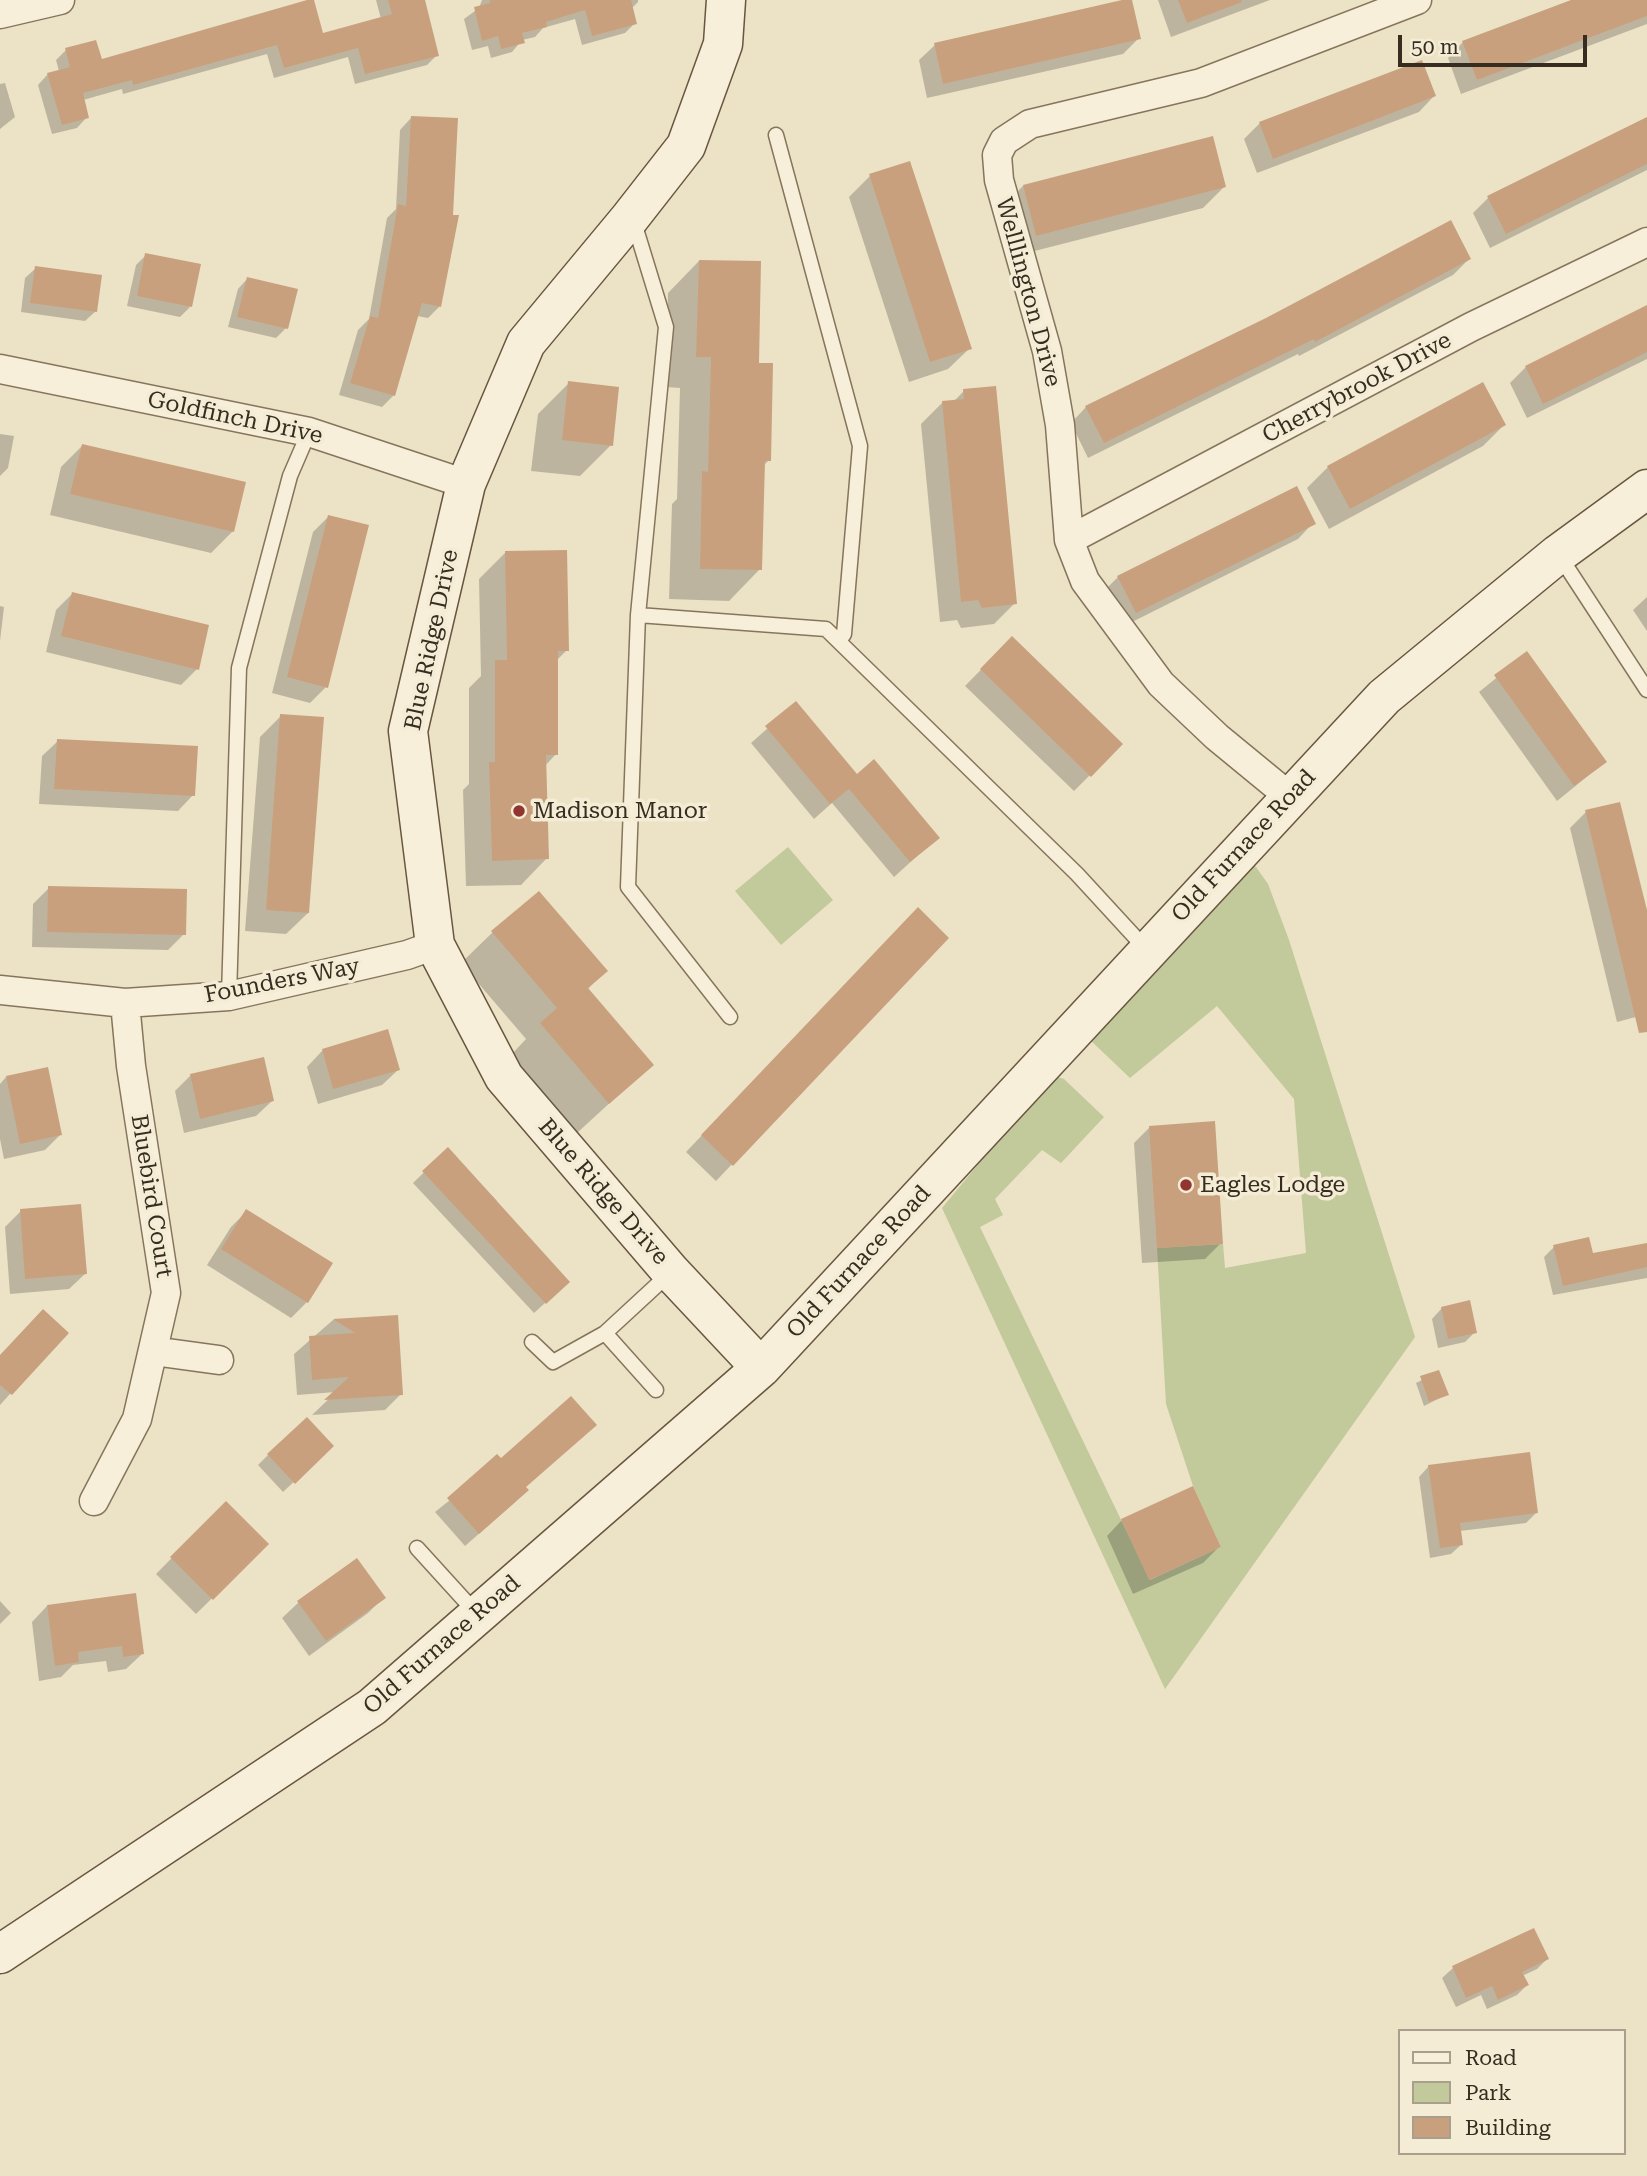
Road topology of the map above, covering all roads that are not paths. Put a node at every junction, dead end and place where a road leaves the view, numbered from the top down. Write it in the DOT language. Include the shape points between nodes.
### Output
graph roads {
  1 [pos="60,0"];
  2 [pos="726,0"];
  3 [pos="1417,0"];
  4 [pos="0,15"];
  5 [pos="776,135"];
  6 [pos="629,219"];
  7 [pos="1647,242"];
  8 [pos="0,369"];
  9 [pos="309,432"];
  10 [pos="466,484"];
  11 [pos="1647,489"];
  12 [pos="1069,540"];
  13 [pos="1558,554"];
  14 [pos="638,615"];
  15 [pos="839,640"];
  16 [pos="1647,690"];
  17 [pos="1290,797"];
  18 [pos="435,945"];
  19 [pos="1147,950"];
  20 [pos="0,990"];
  21 [pos="229,996"];
  22 [pos="125,1003"];
  23 [pos="730,1017"];
  24 [pos="671,1272"];
  25 [pos="605,1333"];
  26 [pos="532,1342"];
  27 [pos="153,1351"];
  28 [pos="219,1360"];
  29 [pos="761,1368"];
  30 [pos="656,1390"];
  31 [pos="94,1501"];
  32 [pos="417,1548"];
  33 [pos="478,1615"];
  34 [pos="0,1954"];
  1 -- 4 [label="street"];
  2 -- 6 [label="street, Blue Ridge Drive" via="723,44 685,146"];
  3 -- 12 [label="street, Welllington Drive" via="1201,83 1030,124 1004,141 997,155 999,180 1047,351 1060,425"];
  5 -- 15 [label="lane" via="860,446 844,634"];
  6 -- 10 [label="street, Blue Ridge Drive" via="526,343"];
  6 -- 14 [label="lane" via="666,327"];
  7 -- 12 [label="street, Cherrybrook Drive" via="1459,333"];
  8 -- 9 [label="street, Goldfinch Drive"];
  9 -- 10 [label="street, Goldfinch Drive"];
  9 -- 21 [label="lane" via="290,476 239,668"];
  10 -- 18 [label="street, Blue Ridge Drive" via="408,731"];
  11 -- 13 [label="street, Old Furnace Road"];
  12 -- 17 [label="street, Welllington Drive" via="1086,581 1161,684"];
  13 -- 16 [label="lane"];
  13 -- 17 [label="street, Old Furnace Road" via="1384,697"];
  14 -- 15 [label="lane" via="826,629"];
  14 -- 23 [label="lane" via="628,887"];
  15 -- 19 [label="lane" via="1077,874"];
  17 -- 19 [label="street, Old Furnace Road"];
  18 -- 21 [label="street, Founders Way"];
  18 -- 24 [label="street, Blue Ridge Drive" via="504,1077"];
  19 -- 29 [label="street, Old Furnace Road"];
  20 -- 22 [label="street, Founders Way"];
  21 -- 22 [label="street, Founders Way"];
  22 -- 27 [label="street, Bluebird Court" via="166,1293"];
  24 -- 25 [label="lane"];
  24 -- 29 [label="street, Blue Ridge Drive"];
  25 -- 26 [label="lane" via="554,1362"];
  25 -- 30 [label="lane"];
  27 -- 28 [label="street"];
  27 -- 31 [label="street, Bluebird Court" via="137,1419"];
  29 -- 33 [label="street, Old Furnace Road"];
  32 -- 33 [label="lane"];
  33 -- 34 [label="street, Old Furnace Road" via="372,1707"];
}
